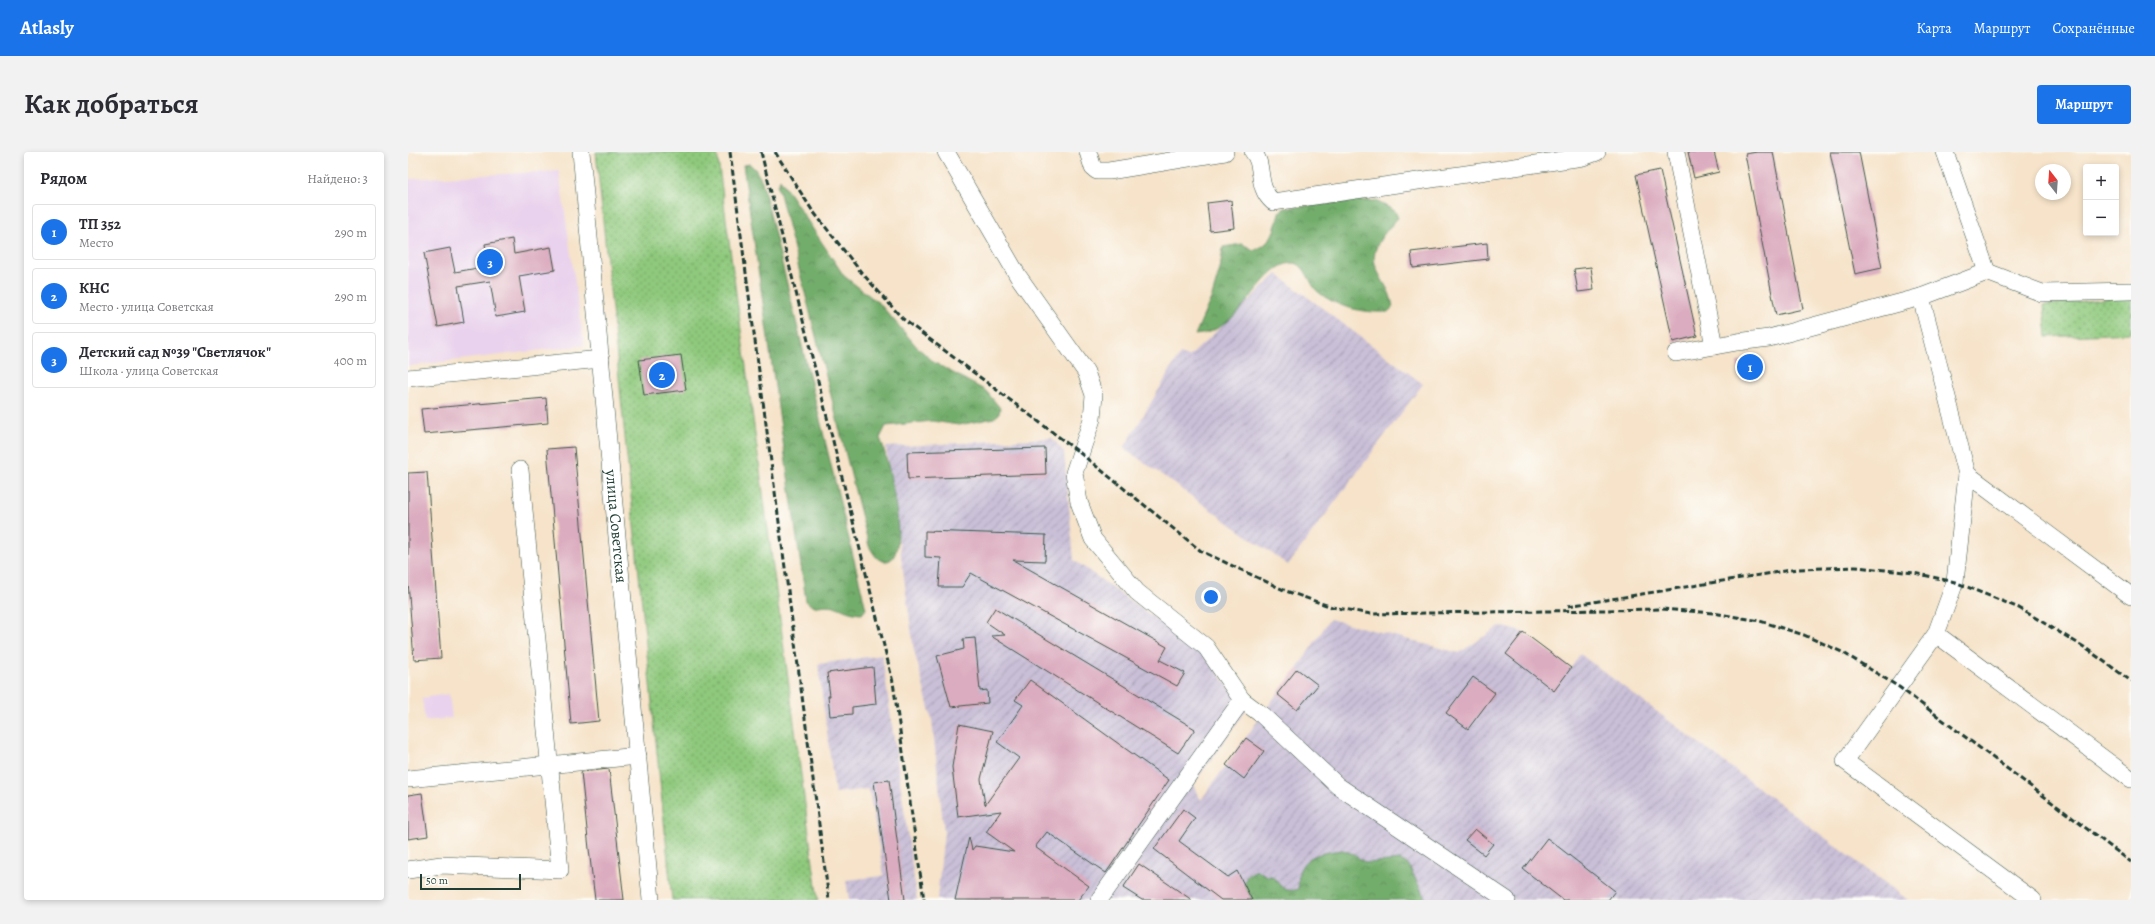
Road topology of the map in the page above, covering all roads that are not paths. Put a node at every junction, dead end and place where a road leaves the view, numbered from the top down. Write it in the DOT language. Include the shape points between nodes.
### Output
graph roads {
  1 [pos="581,152"];
  2 [pos="946,152"];
  3 [pos="1088,152"];
  4 [pos="1225,152"];
  5 [pos="1253,152"];
  6 [pos="1597,152"];
  7 [pos="1676,152"];
  8 [pos="1945,152"];
  9 [pos="1987,272"];
  10 [pos="2131,290"];
  11 [pos="1921,297"];
  12 [pos="1714,346"];
  13 [pos="1676,353"];
  14 [pos="601,359"];
  15 [pos="408,378"];
  16 [pos="520,470"];
  17 [pos="1967,474"];
  18 [pos="2131,596"];
  19 [pos="1936,634"];
  20 [pos="1242,700"];
  21 [pos="638,756"];
  22 [pos="549,764"];
  23 [pos="2131,778"];
  24 [pos="408,779"];
  25 [pos="408,870"];
  26 [pos="651,900"];
  27 [pos="1099,900"];
  28 [pos="1507,900"];
  29 [pos="2033,900"];
  1 -- 14 [label="street, улица Советская"];
  2 -- 20 [label="street" via="1018,276 1086,372 1094,395 1092,419 1074,473 1079,502 1093,539 1137,592 1206,647"];
  3 -- 4 [label="street" via="1093,168 1097,171"];
  5 -- 6 [label="street" via="1263,188 1273,202 1583,157"];
  7 -- 12 [label="street"];
  8 -- 9 [label="street"];
  9 -- 10 [label="street" via="2042,292"];
  9 -- 11 [label="street"];
  11 -- 12 [label="street" via="1769,338"];
  11 -- 17 [label="street"];
  12 -- 13 [label="street"];
  14 -- 15 [label="street"];
  14 -- 21 [label="street, улица Советская"];
  16 -- 22 [label="street"];
  17 -- 18 [label="street"];
  17 -- 19 [label="street" via="1955,582"];
  19 -- 23 [label="street"];
  19 -- 29 [label="street" via="1845,761"];
  20 -- 27 [label="street"];
  20 -- 28 [label="street" via="1262,715 1338,786"];
  21 -- 22 [label="street"];
  21 -- 26 [label="street, улица Советская"];
  22 -- 24 [label="street"];
  22 -- 25 [label="street" via="560,870 441,865"];
}
